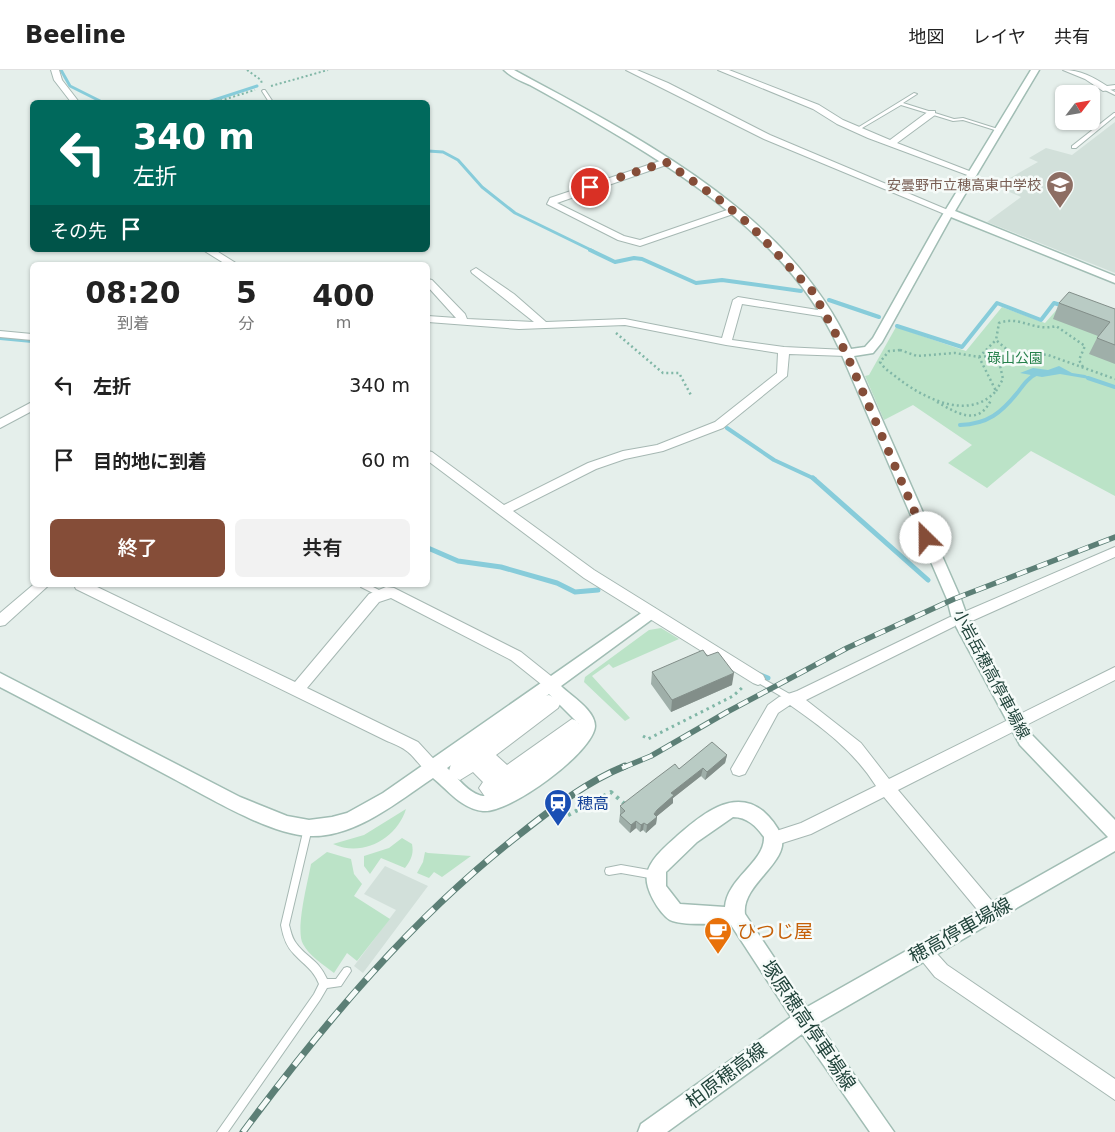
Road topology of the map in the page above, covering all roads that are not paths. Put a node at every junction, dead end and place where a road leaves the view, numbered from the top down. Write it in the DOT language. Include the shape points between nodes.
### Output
graph roads {
  1 [pos="55,70"];
  2 [pos="508,70"];
  3 [pos="630,70"];
  4 [pos="657,70"];
  5 [pos="722,70"];
  6 [pos="1035,70"];
  7 [pos="1067,70"];
  8 [pos="644,75"];
  9 [pos="1111,88"];
  10 [pos="264,91"];
  11 [pos="915,94"];
  12 [pos="1115,94"];
  13 [pos="73,100"];
  14 [pos="270,100"];
  15 [pos="900,103"];
  16 [pos="932,113"];
  17 [pos="1115,114"];
  18 [pos="856,130"];
  19 [pos="999,130"];
  20 [pos="891,143"];
  21 [pos="1074,147"];
  22 [pos="666,162"];
  23 [pos="973,174"];
  24 [pos="734,211"];
  25 [pos="950,213"];
  26 [pos="211,252"];
  27 [pos="229,262"];
  28 [pos="476,271"];
  29 [pos="1115,280"];
  30 [pos="430,284"];
  31 [pos="826,314"];
  32 [pos="430,319"];
  33 [pos="462,321"];
  34 [pos="543,325"];
  35 [pos="0,334"];
  36 [pos="30,337"];
  37 [pos="726,342"];
  38 [pos="784,350"];
  39 [pos="846,353"];
  40 [pos="30,407"];
  41 [pos="0,424"];
  42 [pos="430,456"];
  43 [pos="503,510"];
  44 [pos="1115,552"];
  45 [pos="40,587"];
  46 [pos="85,587"];
  47 [pos="367,587"];
  48 [pos="381,594"];
  49 [pos="650,612"];
  50 [pos="970,616"];
  51 [pos="0,621"];
  52 [pos="950,622"];
  53 [pos="1115,673"];
  54 [pos="756,678"];
  55 [pos="0,679"];
  56 [pos="551,684"];
  57 [pos="297,690"];
  58 [pos="792,699"];
  59 [pos="549,701"];
  60 [pos="1016,722"];
  61 [pos="434,768"];
  62 [pos="739,768"];
  63 [pos="886,788"];
  64 [pos="309,828"];
  65 [pos="1115,832"];
  66 [pos="773,839"];
  67 [pos="1115,842"];
  68 [pos="609,871"];
  69 [pos="655,875"];
  70 [pos="991,913"];
  71 [pos="736,917"];
  72 [pos="923,951"];
  73 [pos="347,971"];
  74 [pos="324,984"];
  75 [pos="806,1020"];
  76 [pos="1115,1090"];
  77 [pos="222,1132"];
  78 [pos="649,1132"];
  79 [pos="883,1132"];
  1 -- 13 [label="street" via="58,80"];
  2 -- 22 [label="street, 小岩岳穂高停車場線"];
  3 -- 8 [label="street"];
  4 -- 8 [label="street"];
  5 -- 18 [label="street" via="816,108"];
  6 -- 19 [label="street"];
  7 -- 9 [label="street"];
  8 -- 25 [label="street" via="767,137"];
  9 -- 12 [label="lane"];
  10 -- 14 [label="lane"];
  11 -- 15 [label="lane"];
  15 -- 16 [label="lane"];
  15 -- 18 [label="lane"];
  16 -- 19 [label="lane"];
  16 -- 20 [label="street"];
  17 -- 21 [label="lane"];
  18 -- 20 [label="street"];
  19 -- 23 [label="street"];
  20 -- 23 [label="street"];
  22 -- 24 [label="street, 小岩岳穂高停車場線"];
  22 -- 24 [label="street" via="553,200 552,204 621,238 640,243"];
  23 -- 25 [label="street"];
  24 -- 31 [label="street, 小岩岳穂高停車場線" via="796,272"];
  25 -- 29 [label="street"];
  25 -- 39 [label="street" via="878,340 869,350"];
  26 -- 27 [label="street"];
  28 -- 34 [label="street"];
  30 -- 33 [label="street" via="461,316"];
  31 -- 37 [label="street" via="738,300"];
  31 -- 39 [label="street, 小岩岳穂高停車場線"];
  32 -- 33 [label="street"];
  33 -- 34 [label="street"];
  34 -- 37 [label="street" via="636,324"];
  35 -- 36 [label="street"];
  37 -- 38 [label="street"];
  38 -- 39 [label="street"];
  38 -- 43 [label="street" via="784,374 719,425 659,448 592,466"];
  39 -- 60 [label="street, 小岩岳穂高停車場線" via="960,619"];
  40 -- 41 [label="street"];
  42 -- 43 [label="street"];
  43 -- 49 [label="street" via="589,574"];
  44 -- 50 [label="street"];
  45 -- 51 [label="street"];
  46 -- 57 [label="street"];
  47 -- 48 [label="lane"];
  48 -- 56 [label="street" via="394,593 516,656"];
  48 -- 57 [label="street" via="374,598"];
  49 -- 54 [label="street"];
  49 -- 56 [label="street"];
  52 -- 58 [label="street"];
  53 -- 60 [label="street"];
  54 -- 58 [label="lane"];
  55 -- 64 [label="street" via="234,802 286,824"];
  56 -- 61 [label="street"];
  56 -- 61 [label="street" via="584,718 586,733 576,746 507,798 484,806 474,803"];
  57 -- 61 [label="street" via="413,747"];
  58 -- 62 [label="street" via="773,709"];
  58 -- 63 [label="street" via="848,739 874,767"];
  59 -- 59 [label="street" via="540,702 459,762 457,771 460,773 474,763 494,782 488,788 492,793 500,792 570,740 572,725 506,775 485,754 553,704"];
  60 -- 63 [label="street"];
  60 -- 65 [label="street, 小岩岳穂高停車場線" via="1026,740"];
  61 -- 64 [label="street" via="351,820"];
  63 -- 66 [label="street" via="804,829"];
  63 -- 70 [label="street"];
  64 -- 74 [label="lane" via="285,925 288,940 295,951 316,966"];
  66 -- 69 [label="street" via="756,816 746,810 732,809 717,815 692,836 660,864"];
  66 -- 71 [label="street" via="772,851 746,880 735,902"];
  67 -- 70 [label="street, 穂高停車場線"];
  68 -- 69 [label="lane" via="621,869"];
  69 -- 71 [label="street" via="665,901 676,912"];
  70 -- 72 [label="street, 穂高停車場線"];
  71 -- 75 [label="street, 塚原穂高停車場線"];
  72 -- 75 [label="street, 穂高停車場線"];
  72 -- 76 [label="street" via="941,971"];
  73 -- 74 [label="lane" via="338,983"];
  74 -- 77 [label="lane"];
  75 -- 78 [label="street, 柏原穂高線" via="772,1041"];
  75 -- 79 [label="street, 塚原穂高停車場線"];
}
